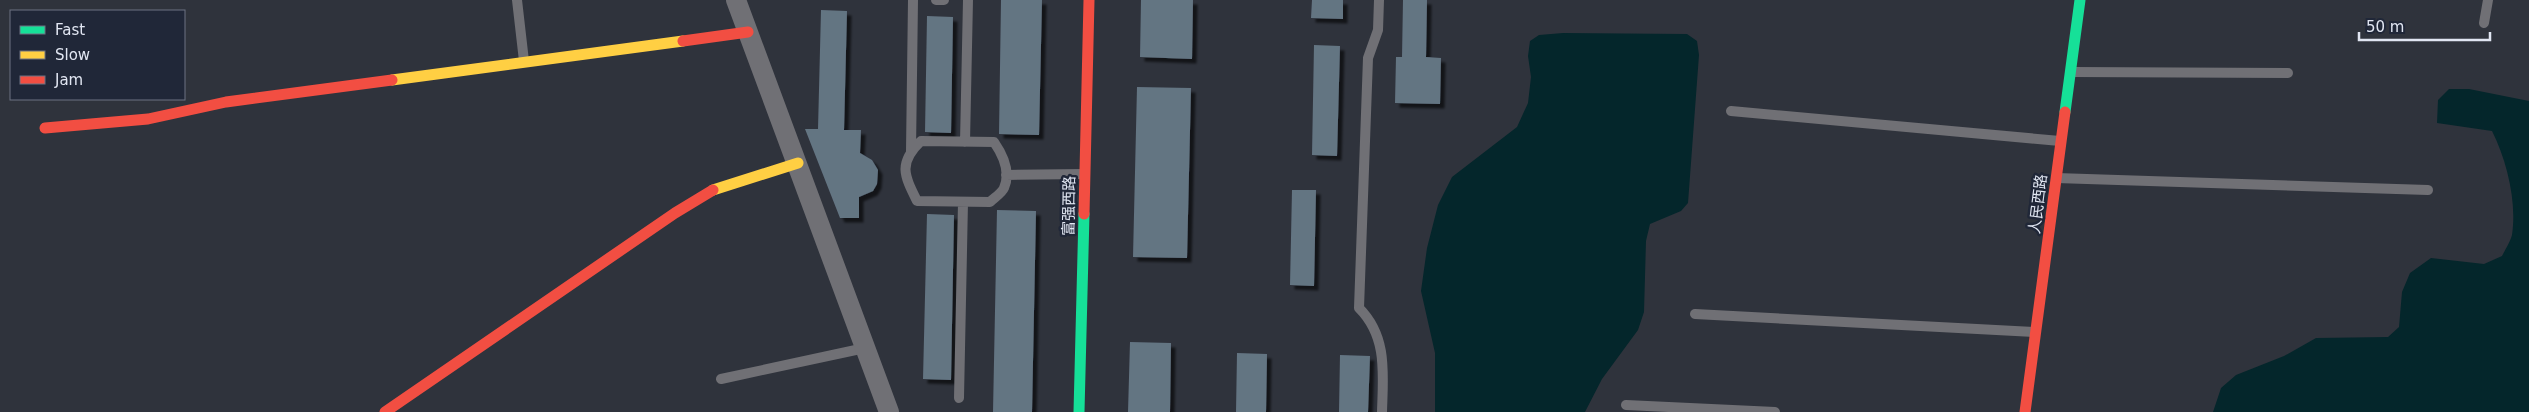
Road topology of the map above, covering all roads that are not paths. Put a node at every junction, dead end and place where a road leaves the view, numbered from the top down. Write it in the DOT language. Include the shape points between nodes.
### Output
graph roads {
  1 [pos="517,0"];
  2 [pos="736,0"];
  3 [pos="913,0"];
  4 [pos="936,0"];
  5 [pos="944,0"];
  6 [pos="968,0"];
  7 [pos="1089,0"];
  8 [pos="1378,0"];
  9 [pos="2080,0"];
  10 [pos="2488,0"];
  11 [pos="2484,23"];
  12 [pos="748,32"];
  13 [pos="524,62"];
  14 [pos="2070,72"];
  15 [pos="2288,73"];
  16 [pos="1731,111"];
  17 [pos="44,128"];
  18 [pos="2061,141"];
  19 [pos="965,142"];
  20 [pos="910,150"];
  21 [pos="798,163"];
  22 [pos="1085,174"];
  23 [pos="1006,175"];
  24 [pos="2056,178"];
  25 [pos="2428,190"];
  26 [pos="963,202"];
  27 [pos="1695,314"];
  28 [pos="2036,332"];
  29 [pos="865,348"];
  30 [pos="721,379"];
  31 [pos="959,398"];
  32 [pos="1626,405"];
  33 [pos="386,412"];
  34 [pos="889,412"];
  35 [pos="1079,412"];
  36 [pos="1382,412"];
  37 [pos="1775,412"];
  38 [pos="2026,412"];
  1 -- 13 [label="lane"];
  2 -- 12 [label="street"];
  3 -- 20 [label="lane"];
  4 -- 5 [label="lane"];
  6 -- 19 [label="lane"];
  7 -- 22 [label="street, 富强西路"];
  8 -- 36 [label="lane" via="1378,30 1368,58 1359,308 1370,319 1383,356"];
  9 -- 14 [label="street, 人民西路"];
  10 -- 11 [label="lane"];
  12 -- 13 [label="street"];
  12 -- 21 [label="street"];
  13 -- 17 [label="street" via="226,102 148,119"];
  14 -- 15 [label="lane"];
  14 -- 18 [label="street, 人民西路"];
  16 -- 18 [label="lane"];
  18 -- 24 [label="street, 人民西路"];
  19 -- 20 [label="lane" via="921,141"];
  19 -- 23 [label="lane" via="994,142 1004,158"];
  20 -- 26 [label="lane" via="905,172 917,201"];
  21 -- 29 [label="street"];
  21 -- 33 [label="street" via="712,190"];
  22 -- 23 [label="lane"];
  22 -- 35 [label="street, 富强西路"];
  23 -- 26 [label="lane" via="1004,188 990,202"];
  24 -- 25 [label="lane"];
  24 -- 28 [label="street, 人民西路"];
  26 -- 31 [label="lane"];
  27 -- 28 [label="lane"];
  28 -- 38 [label="street, 人民西路"];
  29 -- 30 [label="lane"];
  29 -- 34 [label="street"];
  32 -- 37 [label="lane"];
}
